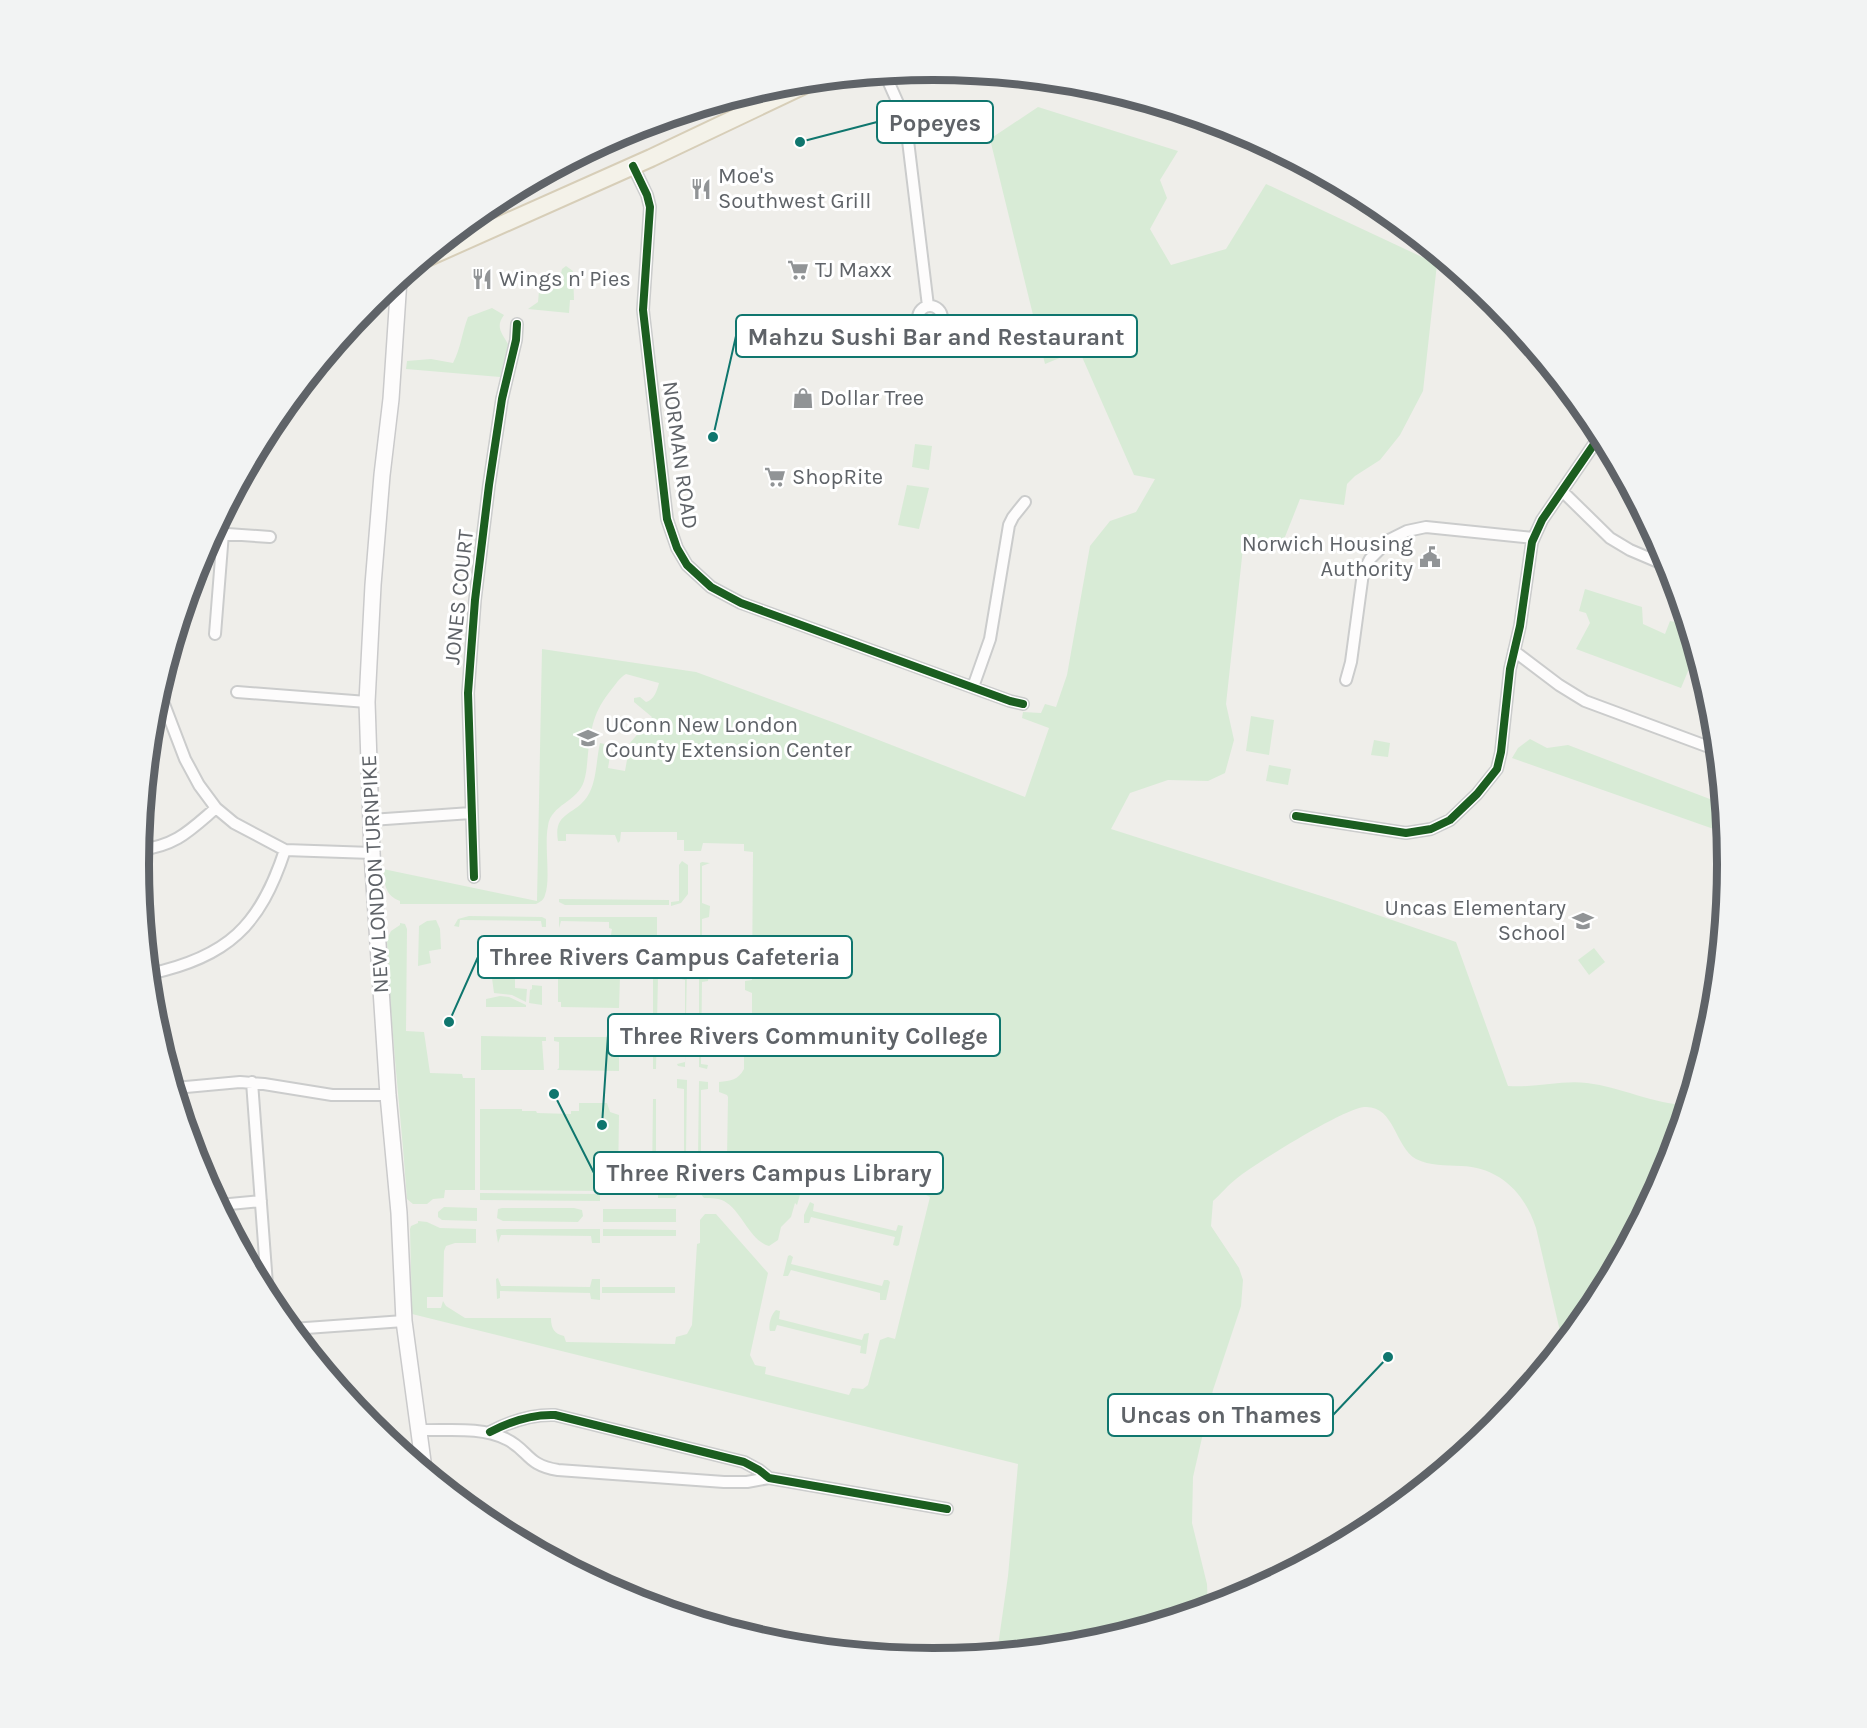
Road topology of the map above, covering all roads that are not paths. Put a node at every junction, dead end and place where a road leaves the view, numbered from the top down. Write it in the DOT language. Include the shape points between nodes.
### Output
graph roads {
  1 [pos="888,81"];
  2 [pos="785,94"];
  3 [pos="633,166"];
  4 [pos="448,248"];
  5 [pos="398,291"];
  6 [pos="928,306"];
  7 [pos="517,324"];
  8 [pos="1595,443"];
  9 [pos="1562,491"];
  10 [pos="1024,502"];
  11 [pos="223,533"];
  12 [pos="270,537"];
  13 [pos="1533,538"];
  14 [pos="218,545"];
  15 [pos="1657,561"];
  16 [pos="215,634"];
  17 [pos="1514,651"];
  18 [pos="1347,680"];
  19 [pos="973,687"];
  20 [pos="237,692"];
  21 [pos="367,702"];
  22 [pos="1023,704"];
  23 [pos="165,707"];
  24 [pos="1709,747"];
  25 [pos="216,808"];
  26 [pos="471,813"];
  27 [pos="1296,816"];
  28 [pos="371,820"];
  29 [pos="150,849"];
  30 [pos="285,850"];
  31 [pos="372,853"];
  32 [pos="474,877"];
  33 [pos="157,972"];
  34 [pos="252,1082"];
  35 [pos="182,1087"];
  36 [pos="388,1095"];
  37 [pos="261,1202"];
  38 [pos="227,1204"];
  39 [pos="266,1276"];
  40 [pos="404,1322"];
  41 [pos="302,1329"];
  42 [pos="418,1430"];
  43 [pos="490,1432"];
  44 [pos="422,1459"];
  45 [pos="769,1478"];
  46 [pos="947,1509"];
  1 -- 6 [label="street" via="906,124"];
  2 -- 3 [label="main road"];
  3 -- 4 [label="main road"];
  3 -- 19 [label="street, NORMAN ROAD" via="650,207 643,310 664,496 671,532 684,560 705,583 741,603"];
  5 -- 21 [label="main road, NEW LONDON TURNPIKE"];
  7 -- 26 [label="street, JONES COURT" via="490,474 475,600 468,693"];
  8 -- 9 [label="street"];
  9 -- 13 [label="street"];
  9 -- 15 [label="street" via="1611,538"];
  10 -- 19 [label="street" via="1009,525 989,643"];
  11 -- 12 [label="street"];
  13 -- 17 [label="street"];
  13 -- 18 [label="street" via="1426,527 1389,540 1370,559 1363,573"];
  14 -- 16 [label="street"];
  17 -- 24 [label="street" via="1585,701"];
  17 -- 27 [label="street" via="1498,765 1489,781 1460,812 1441,826 1406,833"];
  19 -- 22 [label="street, NORMAN ROAD"];
  20 -- 21 [label="street"];
  21 -- 28 [label="main road, NEW LONDON TURNPIKE"];
  23 -- 25 [label="street" via="198,785"];
  25 -- 29 [label="street" via="180,839"];
  25 -- 30 [label="street" via="234,823"];
  26 -- 28 [label="street"];
  26 -- 32 [label="street, JONES COURT"];
  28 -- 31 [label="main road, NEW LONDON TURNPIKE"];
  30 -- 31 [label="street"];
  30 -- 33 [label="street" via="261,907 236,936 210,955"];
  31 -- 36 [label="main road, NEW LONDON TURNPIKE"];
  34 -- 35 [label="street"];
  34 -- 36 [label="street" via="326,1094"];
  34 -- 37 [label="street"];
  36 -- 40 [label="main road, NEW LONDON TURNPIKE"];
  37 -- 38 [label="street"];
  37 -- 39 [label="street"];
  40 -- 41 [label="street"];
  40 -- 42 [label="main road, NEW LONDON TURNPIKE"];
  42 -- 43 [label="street"];
  42 -- 44 [label="main road, NEW LONDON TURNPIKE"];
  43 -- 45 [label="street" via="511,1441 531,1461 550,1468 724,1482"];
  43 -- 45 [label="street" via="519,1419 555,1415 744,1462"];
  45 -- 46 [label="street"];
}
